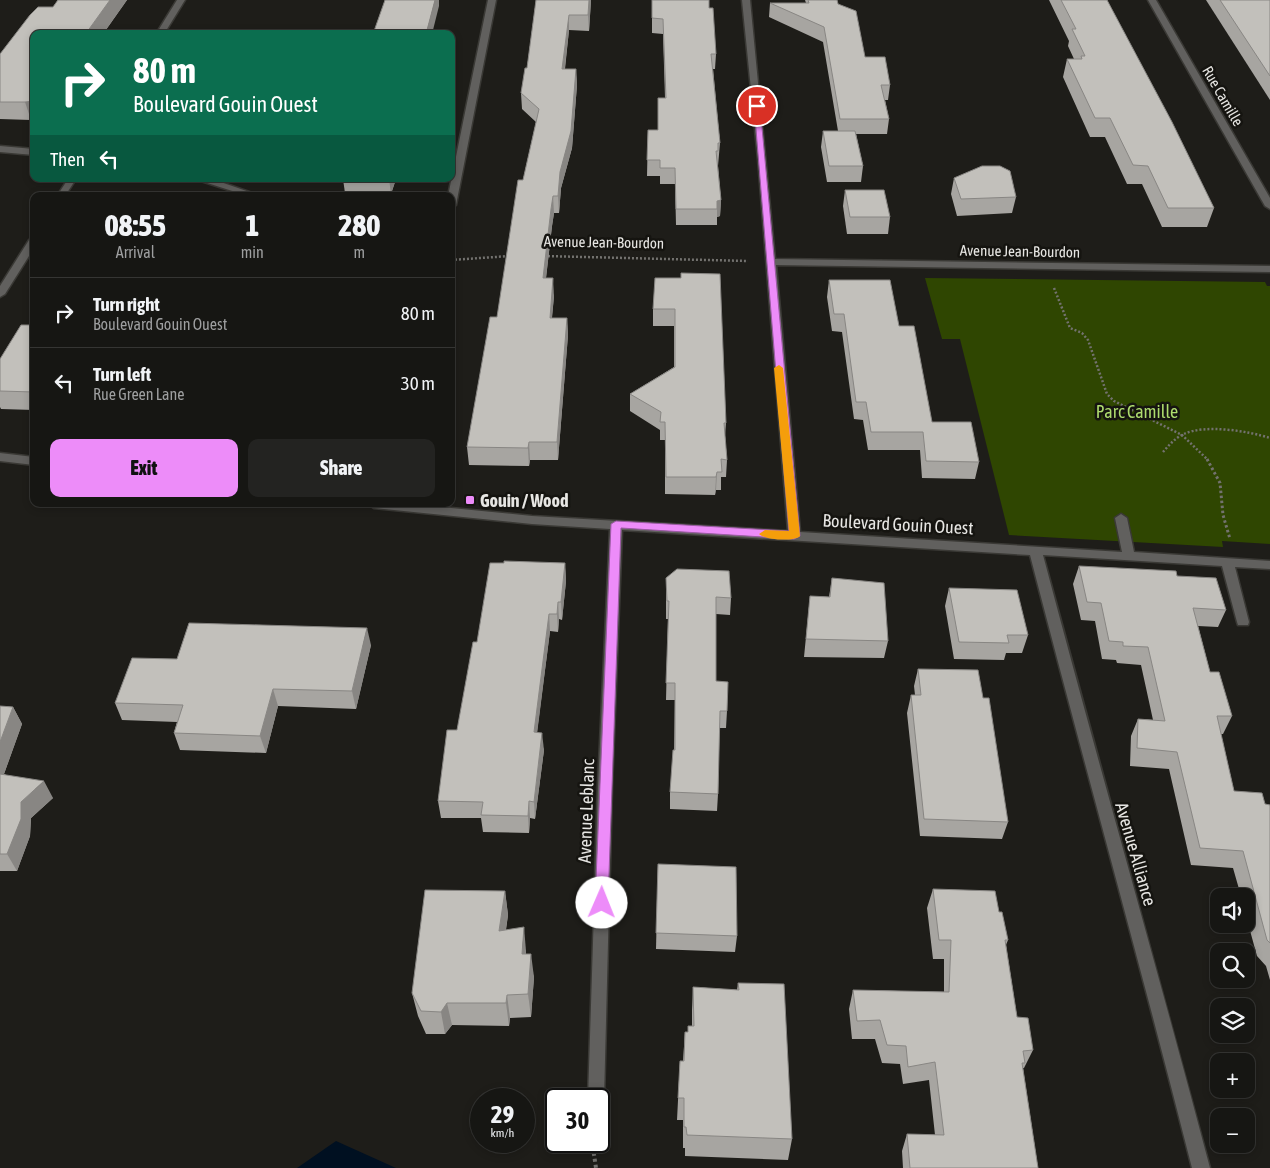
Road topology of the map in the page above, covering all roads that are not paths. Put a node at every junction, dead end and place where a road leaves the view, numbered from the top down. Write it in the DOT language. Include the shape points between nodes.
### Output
graph roads {
  1 [pos="181,0"];
  2 [pos="492,0"];
  3 [pos="746,0"];
  4 [pos="1152,0"];
  5 [pos="162,30"];
  6 [pos="0,149"];
  7 [pos="30,152"];
  8 [pos="213,182"];
  9 [pos="244,192"];
  10 [pos="454,192"];
  11 [pos="1270,206"];
  12 [pos="30,246"];
  13 [pos="770,262"];
  14 [pos="1270,269"];
  15 [pos="0,294"];
  16 [pos="0,457"];
  17 [pos="30,461"];
  18 [pos="408,507"];
  19 [pos="1121,518"];
  20 [pos="616,524"];
  21 [pos="794,536"];
  22 [pos="1034,550"];
  23 [pos="1129,556"];
  24 [pos="1227,561"];
  25 [pos="1270,565"];
  26 [pos="1243,622"];
  27 [pos="596,1088"];
  28 [pos="1201,1168"];
  1 -- 5 [label="street"];
  2 -- 10 [label="street"];
  3 -- 13 [label="street"];
  4 -- 11 [label="street, Rue Camille"];
  6 -- 7 [label="street"];
  8 -- 9 [label="street"];
  12 -- 15 [label="street"];
  13 -- 14 [label="street, Avenue Jean-Bourdon"];
  13 -- 21 [label="street"];
  16 -- 17 [label="street"];
  18 -- 20 [label="street, Boulevard Gouin Ouest" via="532,520"];
  19 -- 23 [label="street"];
  20 -- 21 [label="street, Boulevard Gouin Ouest"];
  20 -- 27 [label="street, Avenue Leblanc"];
  21 -- 22 [label="street, Boulevard Gouin Ouest"];
  22 -- 23 [label="street, Boulevard Gouin Ouest"];
  22 -- 28 [label="street, Avenue Alliance"];
  23 -- 24 [label="street, Boulevard Gouin Ouest"];
  24 -- 25 [label="street, Boulevard Gouin Ouest"];
  24 -- 26 [label="street"];
}
